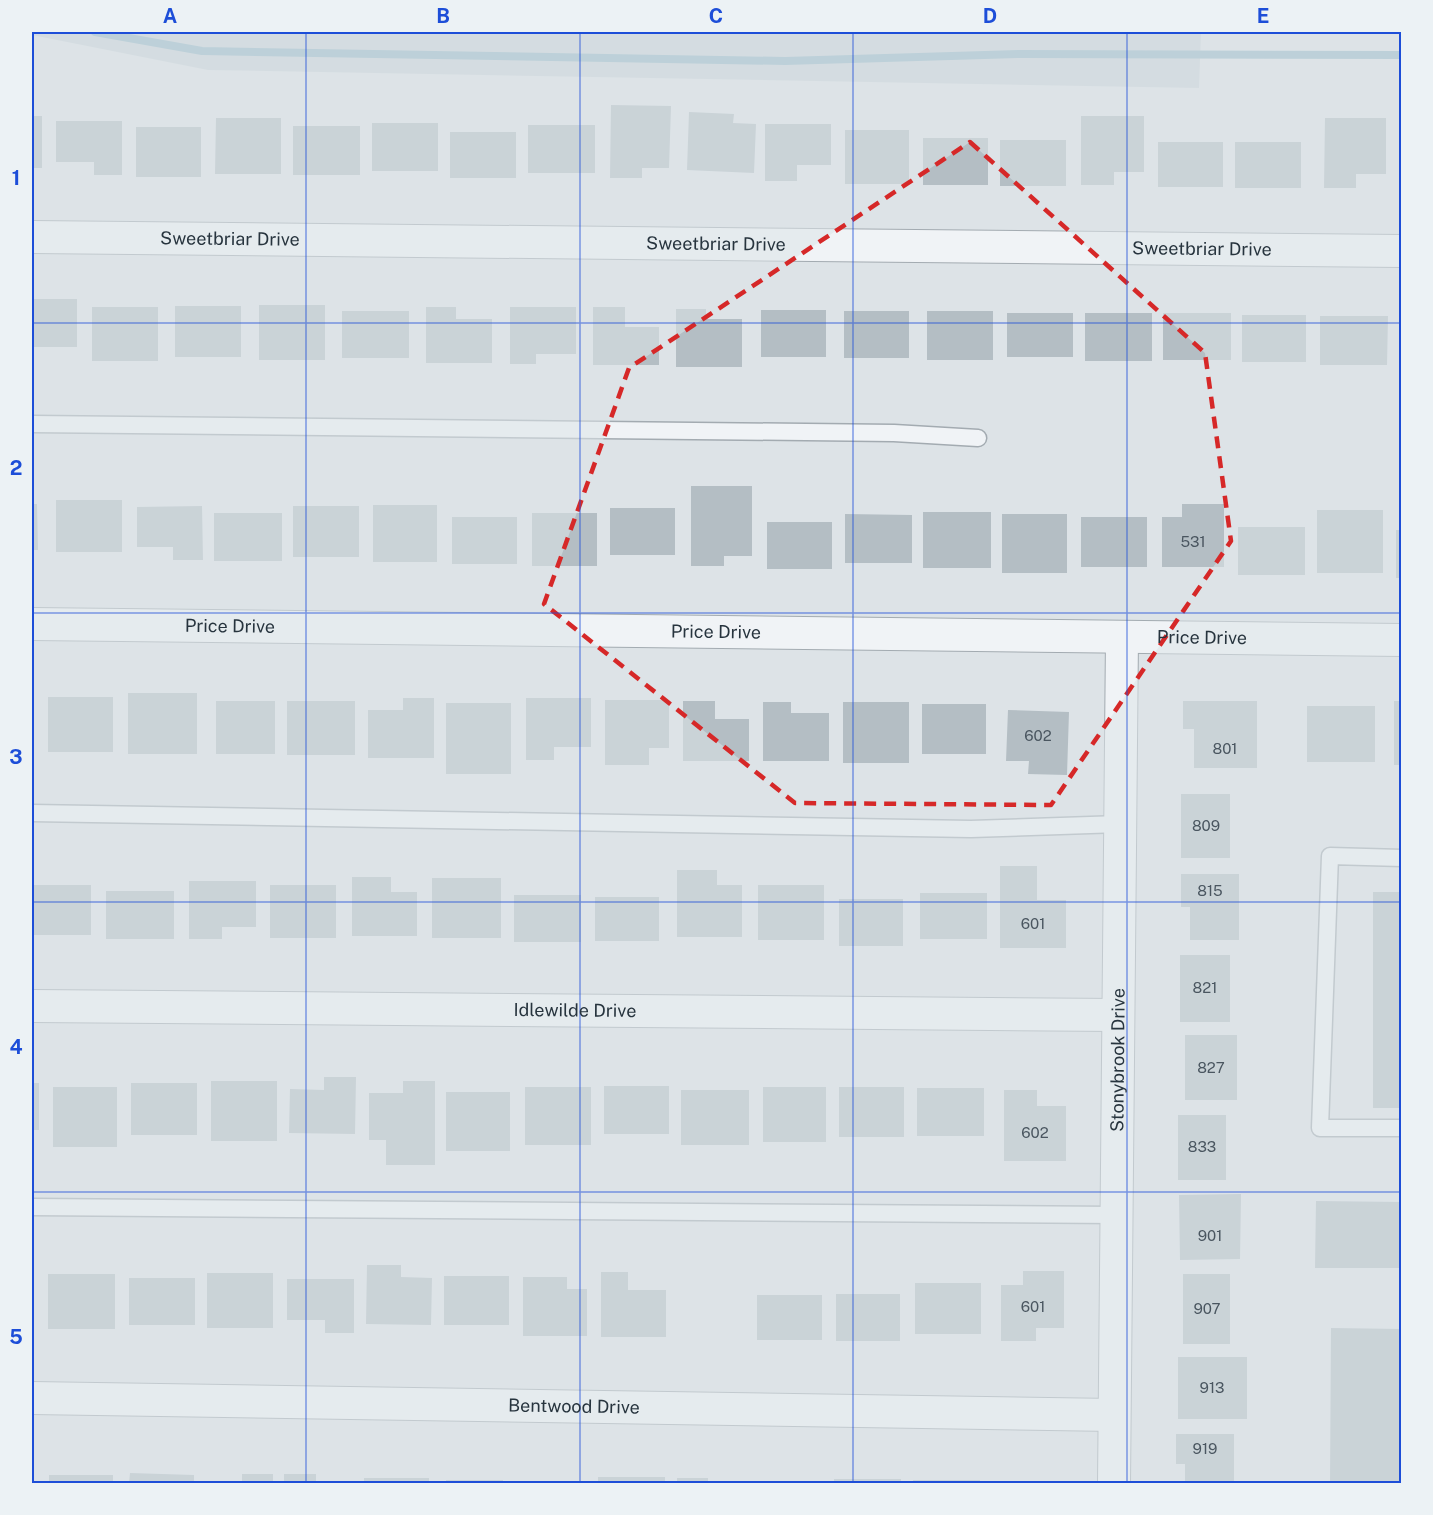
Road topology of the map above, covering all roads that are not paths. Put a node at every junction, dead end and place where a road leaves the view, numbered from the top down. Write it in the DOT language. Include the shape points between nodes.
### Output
graph roads {
  1 [pos="32,237"];
  2 [pos="1401,251"];
  3 [pos="32,424"];
  4 [pos="978,438"];
  5 [pos="32,624"];
  6 [pos="1122,637"];
  7 [pos="1401,640"];
  8 [pos="32,813"];
  9 [pos="1120,824"];
  10 [pos="1401,858"];
  11 [pos="32,1006"];
  12 [pos="1118,1015"];
  13 [pos="1401,1128"];
  14 [pos="32,1207"];
  15 [pos="1116,1215"];
  16 [pos="32,1398"];
  17 [pos="1114,1415"];
  18 [pos="1114,1484"];
  1 -- 2 [label="street, Sweetbriar Drive"];
  3 -- 4 [label="lane" via="894,433"];
  5 -- 6 [label="street, Price Drive"];
  6 -- 7 [label="street, Price Drive"];
  6 -- 9 [label="street, Stonybrook Drive"];
  8 -- 9 [label="lane" via="971,829"];
  9 -- 12 [label="street, Stonybrook Drive"];
  10 -- 13 [label="lane" via="1330,856 1320,1128"];
  11 -- 12 [label="street, Idlewilde Drive"];
  12 -- 15 [label="street, Stonybrook Drive"];
  14 -- 15 [label="lane"];
  15 -- 17 [label="street, Stonybrook Drive"];
  16 -- 17 [label="street, Bentwood Drive"];
  17 -- 18 [label="street, Stonybrook Drive"];
}
